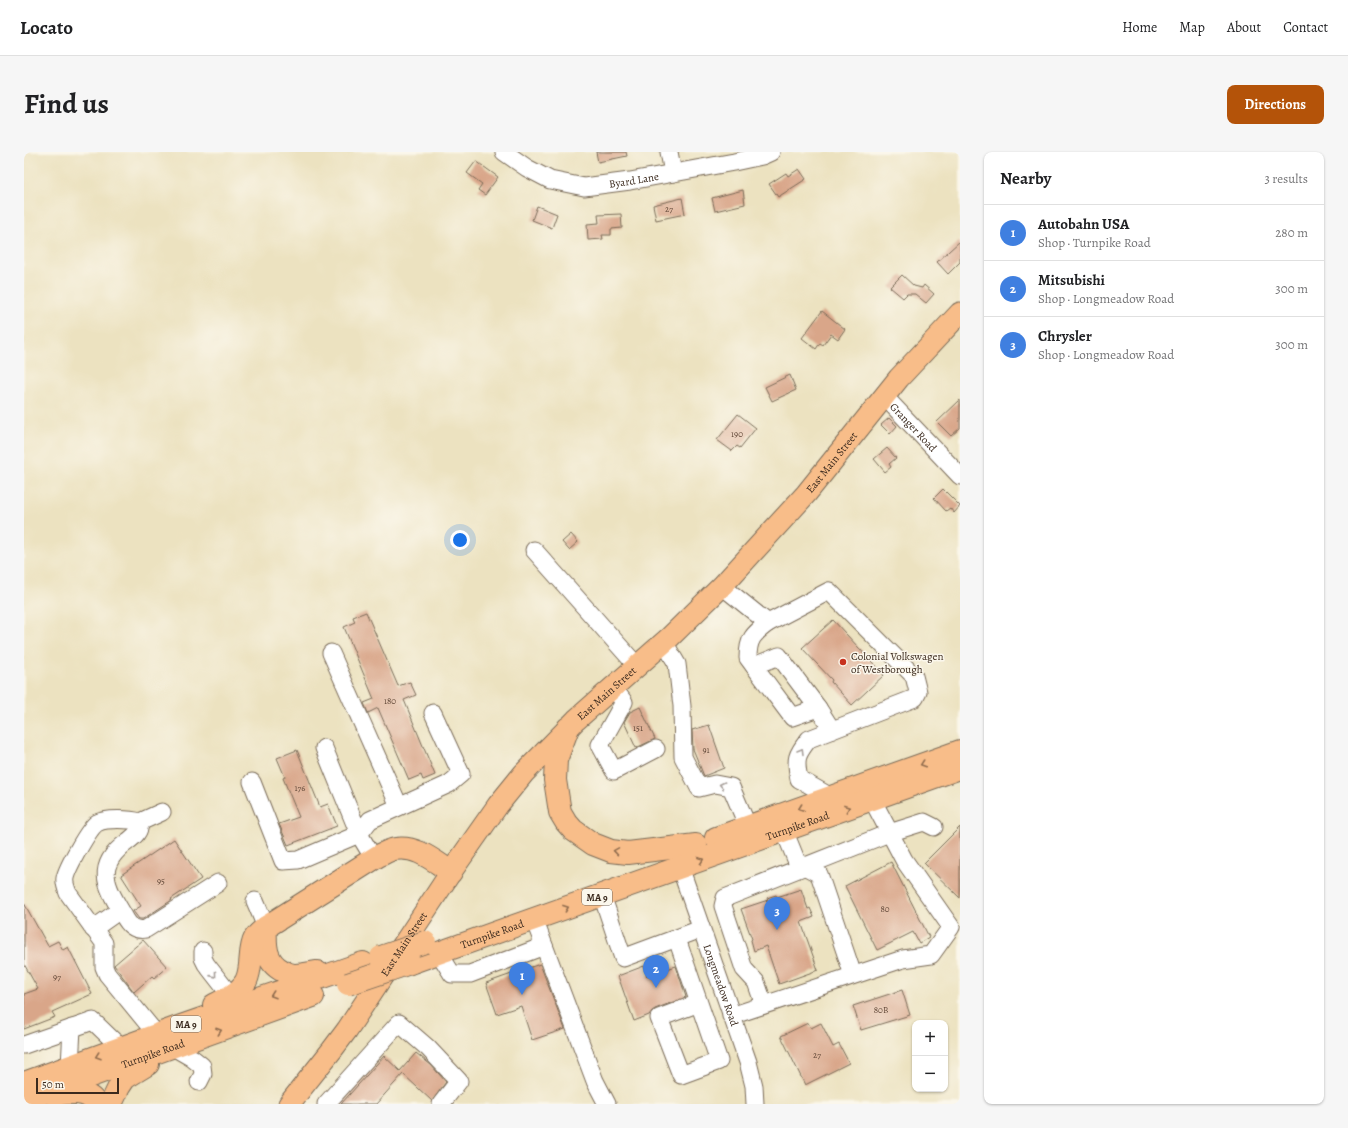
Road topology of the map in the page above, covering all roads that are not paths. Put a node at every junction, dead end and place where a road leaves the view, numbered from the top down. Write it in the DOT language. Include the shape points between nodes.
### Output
graph roads {
  1 [pos="504,152"];
  2 [pos="669,152"];
  3 [pos="771,152"];
  4 [pos="674,173"];
  5 [pos="960,313"];
  6 [pos="884,396"];
  7 [pos="960,476"];
  8 [pos="534,550"];
  9 [pos="722,586"];
  10 [pos="768,623"];
  11 [pos="664,642"];
  12 [pos="331,652"];
  13 [pos="637,666"];
  14 [pos="754,666"];
  15 [pos="613,687"];
  16 [pos="818,708"];
  17 [pos="433,713"];
  18 [pos="568,728"];
  19 [pos="832,730"];
  20 [pos="324,748"];
  21 [pos="656,749"];
  22 [pos="960,751"];
  23 [pos="960,768"];
  24 [pos="252,782"];
  25 [pos="831,797"];
  26 [pos="872,799"];
  27 [pos="399,806"];
  28 [pos="162,812"];
  29 [pos="140,822"];
  30 [pos="748,827"];
  31 [pos="934,827"];
  32 [pos="784,830"];
  33 [pos="890,833"];
  34 [pos="359,834"];
  35 [pos="696,846"];
  36 [pos="374,858"];
  37 [pos="805,866"];
  38 [pos="680,867"];
  39 [pos="451,872"];
  40 [pos="218,883"];
  41 [pos="602,895"];
  42 [pos="255,901"];
  43 [pos="120,910"];
  44 [pos="534,919"];
  45 [pos="266,927"];
  46 [pos="93,929"];
  47 [pos="701,929"];
  48 [pos="677,939"];
  49 [pos="544,946"];
  50 [pos="432,947"];
  51 [pos="203,951"];
  52 [pos="710,955"];
  53 [pos="686,964"];
  54 [pos="354,972"];
  55 [pos="853,975"];
  56 [pos="231,996"];
  57 [pos="699,1003"];
  58 [pos="764,1004"];
  59 [pos="731,1016"];
  60 [pos="72,1028"];
  61 [pos="168,1039"];
  62 [pos="24,1045"];
  63 [pos="121,1048"];
  64 [pos="70,1066"];
  65 [pos="199,1082"];
  66 [pos="26,1093"];
  67 [pos="96,1104"];
  68 [pos="111,1104"];
  69 [pos="289,1104"];
  70 [pos="326,1104"];
  71 [pos="441,1104"];
  72 [pos="607,1104"];
  73 [pos="754,1104"];
  1 -- 4 [label="street, Byard Lane" via="550,180 584,187"];
  2 -- 4 [label="street"];
  3 -- 4 [label="street, Byard Lane" via="749,159"];
  5 -- 6 [label="main road, East Main Street"];
  6 -- 7 [label="street, Granger Road"];
  6 -- 9 [label="main road, East Main Street" via="806,494"];
  8 -- 13 [label="street"];
  9 -- 10 [label="street"];
  9 -- 11 [label="main road, East Main Street"];
  10 -- 14 [label="street" via="754,634 749,643 748,658"];
  10 -- 19 [label="street" via="828,591 914,676 918,692 915,698"];
  11 -- 13 [label="main road, East Main Street"];
  30 -- 11 [label="street, one-way" via="731,787 716,784 699,788 684,757 677,664"];
  12 -- 27 [label="street"];
  13 -- 15 [label="main road, East Main Street"];
  14 -- 16 [label="street" via="792,717"];
  14 -- 16 [label="street" via="779,656"];
  15 -- 18 [label="main road, East Main Street"];
  15 -- 21 [label="street" via="624,702 600,745 614,771"];
  16 -- 19 [label="street"];
  17 -- 27 [label="street" via="461,774 449,784"];
  35 -- 18 [label="highway, one-way" via="616,852 593,844 573,830 560,812 555,780 556,760"];
  18 -- 39 [label="main road, East Main Street" via="520,778"];
  25 -- 19 [label="street, one-way" via="798,779 796,759 809,739"];
  20 -- 34 [label="street"];
  22 -- 25 [label="highway, Turnpike Road / MA 9, one-way"];
  23 -- 26 [label="highway, Turnpike Road / MA 9"];
  24 -- 34 [label="street" via="283,861 298,860"];
  25 -- 30 [label="highway, Turnpike Road / MA 9, one-way"];
  32 -- 26 [label="highway, Turnpike Road / MA 9, one-way"];
  26 -- 33 [label="street"];
  27 -- 34 [label="street" via="370,820"];
  28 -- 29 [label="street"];
  29 -- 43 [label="street" via="137,834 111,857 107,868 107,885"];
  29 -- 46 [label="street" via="125,819 97,824 91,829 67,873 65,886 68,893"];
  30 -- 35 [label="highway, Turnpike Road / MA 9"];
  31 -- 33 [label="street" via="924,822"];
  32 -- 37 [label="street" via="797,862"];
  38 -- 32 [label="highway, Turnpike Road / MA 9, one-way"];
  33 -- 37 [label="street"];
  33 -- 55 [label="street" via="904,860 951,927 931,955 902,959"];
  34 -- 36 [label="street"];
  35 -- 50 [label="highway, Turnpike Road / MA 9"];
  36 -- 39 [label="highway" via="393,849 405,848 426,855"];
  36 -- 45 [label="highway"];
  37 -- 55 [label="street" via="819,874"];
  37 -- 58 [label="street" via="725,898 723,906 744,969 756,982"];
  38 -- 41 [label="highway, Turnpike Road / MA 9"];
  38 -- 47 [label="street, Longmeadow Road"];
  39 -- 69 [label="main road, East Main Street" via="347,1030"];
  40 -- 43 [label="street" via="146,929 132,927"];
  44 -- 41 [label="highway, Turnpike Road / MA 9, one-way"];
  41 -- 48 [label="street" via="623,958"];
  42 -- 45 [label="street"];
  43 -- 46 [label="street"];
  44 -- 49 [label="street"];
  44 -- 50 [label="highway, Turnpike Road / MA 9"];
  45 -- 54 [label="highway" via="265,946 268,957 274,966 285,972 294,975"];
  45 -- 56 [label="highway" via="255,937 245,981"];
  46 -- 61 [label="street" via="104,943 104,967 107,974"];
  47 -- 48 [label="street"];
  47 -- 52 [label="street, Longmeadow Road"];
  48 -- 53 [label="street"];
  49 -- 50 [label="street" via="470,974 452,974"];
  49 -- 72 [label="street" via="595,1081"];
  50 -- 54 [label="highway, Turnpike Road / MA 9, bridge"];
  50 -- 54 [label="highway, Turnpike Road / MA 9, bridge" via="410,963"];
  51 -- 56 [label="street, one-way" via="206,964"];
  52 -- 53 [label="street"];
  52 -- 59 [label="street, Longmeadow Road"];
  53 -- 57 [label="street"];
  54 -- 61 [label="highway, Turnpike Road / MA 9"];
  55 -- 58 [label="street"];
  56 -- 61 [label="highway"];
  58 -- 59 [label="street"];
  59 -- 73 [label="street, Longmeadow Road" via="748,1062 754,1086"];
  60 -- 62 [label="street"];
  60 -- 63 [label="street" via="93,1021"];
  60 -- 64 [label="street"];
  61 -- 63 [label="highway, Turnpike Road / MA 9"];
  61 -- 65 [label="street" via="202,1066 203,1074"];
  61 -- 66 [label="highway, Turnpike Road / MA 9"];
  61 -- 68 [label="highway" via="158,1058 125,1078"];
  63 -- 64 [label="highway, Turnpike Road / MA 9, one-way"];
  64 -- 66 [label="highway, Turnpike Road / MA 9"];
  66 -- 67 [label="highway" via="79,1092"];
  70 -- 71 [label="street" via="399,1023 428,1048 459,1081"];
}
